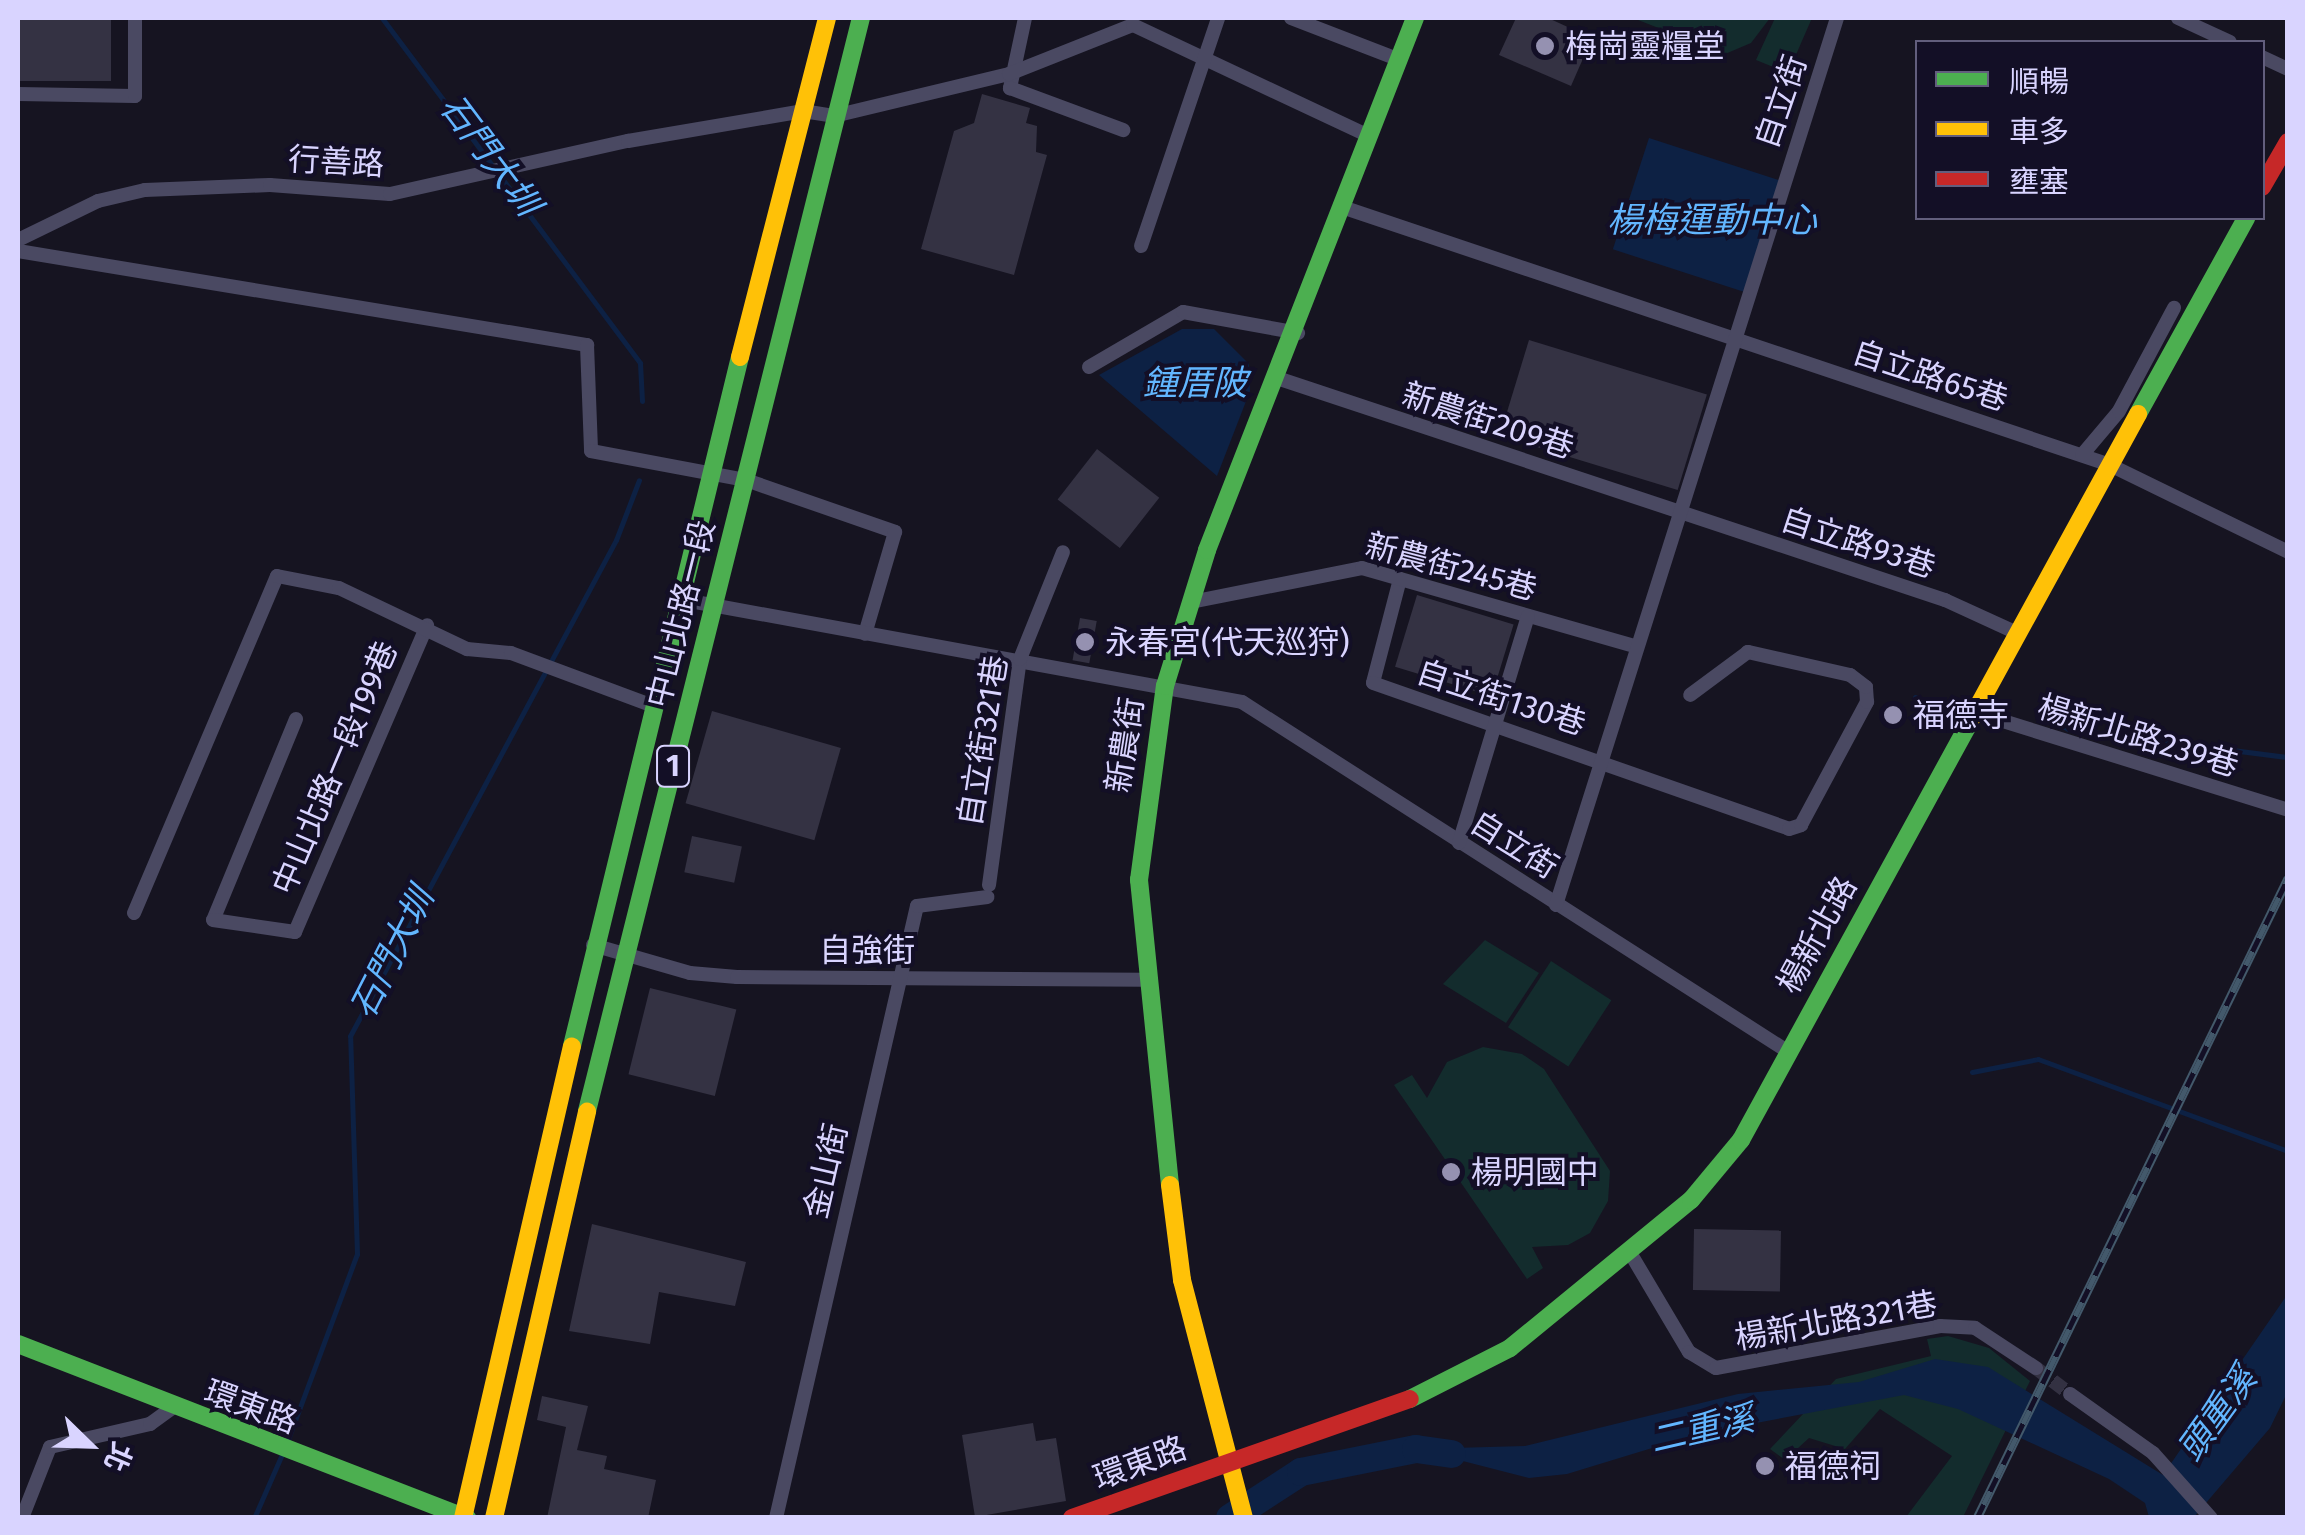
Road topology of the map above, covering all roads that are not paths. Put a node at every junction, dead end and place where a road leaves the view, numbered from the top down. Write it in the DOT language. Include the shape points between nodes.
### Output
graph roads {
  1 [pos="136,18"];
  2 [pos="827,18"];
  3 [pos="861,18"];
  4 [pos="1024,18"];
  5 [pos="1218,18"];
  6 [pos="1291,18"];
  7 [pos="1416,18"];
  8 [pos="1837,18"];
  9 [pos="2178,18"];
  10 [pos="2226,40"];
  11 [pos="1204,56"];
  12 [pos="2265,58"];
  13 [pos="1397,59"];
  14 [pos="2288,69"];
  15 [pos="1009,74"];
  16 [pos="18,94"];
  17 [pos="803,111"];
  18 [pos="834,116"];
  19 [pos="1124,130"];
  20 [pos="1367,134"];
  21 [pos="2288,142"];
  22 [pos="2265,182"];
  23 [pos="1342,207"];
  24 [pos="2245,220"];
  25 [pos="18,240"];
  26 [pos="1141,246"];
  27 [pos="18,251"];
  28 [pos="2174,308"];
  29 [pos="1298,333"];
  30 [pos="1734,340"];
  31 [pos="1089,366"];
  32 [pos="1280,380"];
  33 [pos="2082,455"];
  34 [pos="2110,465"];
  35 [pos="714,473"];
  36 [pos="746,480"];
  37 [pos="1680,512"];
  38 [pos="1062,552"];
  39 [pos="2288,552"];
  40 [pos="1400,579"];
  41 [pos="680,599"];
  42 [pos="1191,602"];
  43 [pos="714,606"];
  44 [pos="1528,616"];
  45 [pos="426,626"];
  46 [pos="2017,633"];
  47 [pos="865,634"];
  48 [pos="1637,647"];
  49 [pos="1020,658"];
  50 [pos="1165,686"];
  51 [pos="1690,694"];
  52 [pos="651,705"];
  53 [pos="1974,712"];
  54 [pos="296,719"];
  55 [pos="1497,726"];
  56 [pos="1602,760"];
  57 [pos="2288,810"];
  58 [pos="1459,843"];
  59 [pos="988,891"];
  60 [pos="1556,905"];
  61 [pos="134,912"];
  62 [pos="594,945"];
  63 [pos="624,955"];
  64 [pos="898,978"];
  65 [pos="1144,980"];
  66 [pos="1787,1051"];
  67 [pos="1632,1256"];
  68 [pos="18,1344"];
  69 [pos="2036,1368"];
  70 [pos="2070,1394"];
  71 [pos="171,1409"];
  72 [pos="1228,1462"];
  73 [pos="2210,1514"];
  74 [pos="465,1517"];
  75 [pos="22,1518"];
  76 [pos="494,1518"];
  77 [pos="776,1518"];
  78 [pos="1072,1518"];
  79 [pos="1244,1518"];
  1 -- 16 [label="street" via="135,96"];
  2 -- 17 [label="street, 中山北路一段 / 1"];
  3 -- 18 [label="street, 中山北路一段 / 1"];
  4 -- 15 [label="street"];
  5 -- 11 [label="street"];
  6 -- 13 [label="street"];
  7 -- 13 [label="street, 新農街"];
  8 -- 30 [label="street, 自立街"];
  9 -- 10 [label="street"];
  11 -- 15 [label="street" via="1132,24"];
  11 -- 20 [label="street"];
  11 -- 26 [label="street"];
  12 -- 14 [label="street"];
  13 -- 20 [label="street, 新農街"];
  15 -- 18 [label="street"];
  15 -- 19 [label="street" via="1010,88"];
  17 -- 18 [label="street, 行善路"];
  17 -- 25 [label="street, 行善路" via="354,196 270,185 145,190 98,202"];
  17 -- 35 [label="street, 中山北路一段 / 1"];
  18 -- 36 [label="street, 中山北路一段 / 1"];
  20 -- 23 [label="street, 新農街"];
  21 -- 22 [label="street"];
  23 -- 29 [label="street, 新農街"];
  23 -- 30 [label="street, 自立路65巷"];
  24 -- 34 [label="street, 楊新北路"];
  27 -- 35 [label="street" via="586,345 591,451"];
  28 -- 33 [label="street" via="2119,411"];
  29 -- 31 [label="street" via="1183,312"];
  29 -- 32 [label="street, 新農街"];
  30 -- 33 [label="street, 自立路65巷"];
  30 -- 37 [label="street, 自立街"];
  32 -- 37 [label="street, 新農街209巷"];
  32 -- 42 [label="street, 新農街"];
  33 -- 34 [label="street, 自立路65巷"];
  34 -- 39 [label="street, 自立路65巷"];
  34 -- 46 [label="street, 楊新北路"];
  35 -- 36 [label="street"];
  35 -- 41 [label="street, 中山北路一段 / 1"];
  36 -- 43 [label="street, 中山北路一段 / 1"];
  36 -- 47 [label="street" via="895,532"];
  37 -- 46 [label="street, 自立路93巷" via="1944,600"];
  37 -- 48 [label="street, 自立街"];
  38 -- 49 [label="street, 自立街321巷"];
  40 -- 42 [label="street, 新農街245巷" via="1342,568"];
  40 -- 44 [label="street, 新農街245巷"];
  40 -- 55 [label="street, 自立街130巷" via="1372,683"];
  41 -- 43 [label="street, 自立街"];
  41 -- 52 [label="street, 中山北路一段 / 1"];
  42 -- 50 [label="street, 新農街"];
  43 -- 47 [label="street, 自立街"];
  43 -- 63 [label="street, 中山北路一段 / 1"];
  44 -- 48 [label="street, 新農街245巷"];
  44 -- 55 [label="street"];
  45 -- 52 [label="street, 中山北路一段199巷" via="467,649 532,660"];
  45 -- 54 [label="street, 中山北路一段199巷" via="294,932 213,920"];
  45 -- 61 [label="street, 中山北路一段199巷" via="339,588 278,576"];
  46 -- 53 [label="street, 楊新北路"];
  47 -- 49 [label="street, 自立街"];
  48 -- 56 [label="street, 自立街"];
  49 -- 50 [label="street, 自立街"];
  49 -- 59 [label="street, 自立街321巷"];
  50 -- 58 [label="street, 自立街" via="1242,702"];
  50 -- 65 [label="street, 新農街" via="1140,867"];
  51 -- 56 [label="street, 自立街130巷" via="1748,652 1850,675 1866,688 1858,722 1801,825 1789,829"];
  52 -- 62 [label="street, 中山北路一段 / 1"];
  53 -- 57 [label="street, 楊新北路239巷"];
  53 -- 66 [label="street, 楊新北路"];
  55 -- 56 [label="street, 自立街130巷"];
  55 -- 58 [label="street"];
  56 -- 60 [label="street, 自立街"];
  58 -- 60 [label="street, 自立街"];
  59 -- 64 [label="street, 金山街" via="917,906"];
  60 -- 66 [label="street"];
  62 -- 63 [label="street, 自強街"];
  62 -- 74 [label="street, 中山北路一段 / 1"];
  63 -- 64 [label="street, 自強街" via="690,973"];
  63 -- 76 [label="street, 中山北路一段 / 1"];
  64 -- 65 [label="street, 自強街"];
  64 -- 77 [label="street, 金山街"];
  65 -- 72 [label="street, 新農街" via="1182,1280"];
  66 -- 67 [label="street, 楊新北路" via="1741,1140"];
  67 -- 69 [label="street, 楊新北路321巷" via="1689,1352 1716,1368 1940,1326 1975,1328"];
  67 -- 72 [label="street, 楊新北路" via="1510,1348 1376,1416"];
  68 -- 71 [label="street, 環東路"];
  70 -- 73 [label="street" via="2153,1453"];
  71 -- 74 [label="street, 環東路"];
  71 -- 75 [label="street" via="150,1424 50,1447"];
  72 -- 78 [label="street, 環東路"];
  72 -- 79 [label="street, 新農街"];
}
